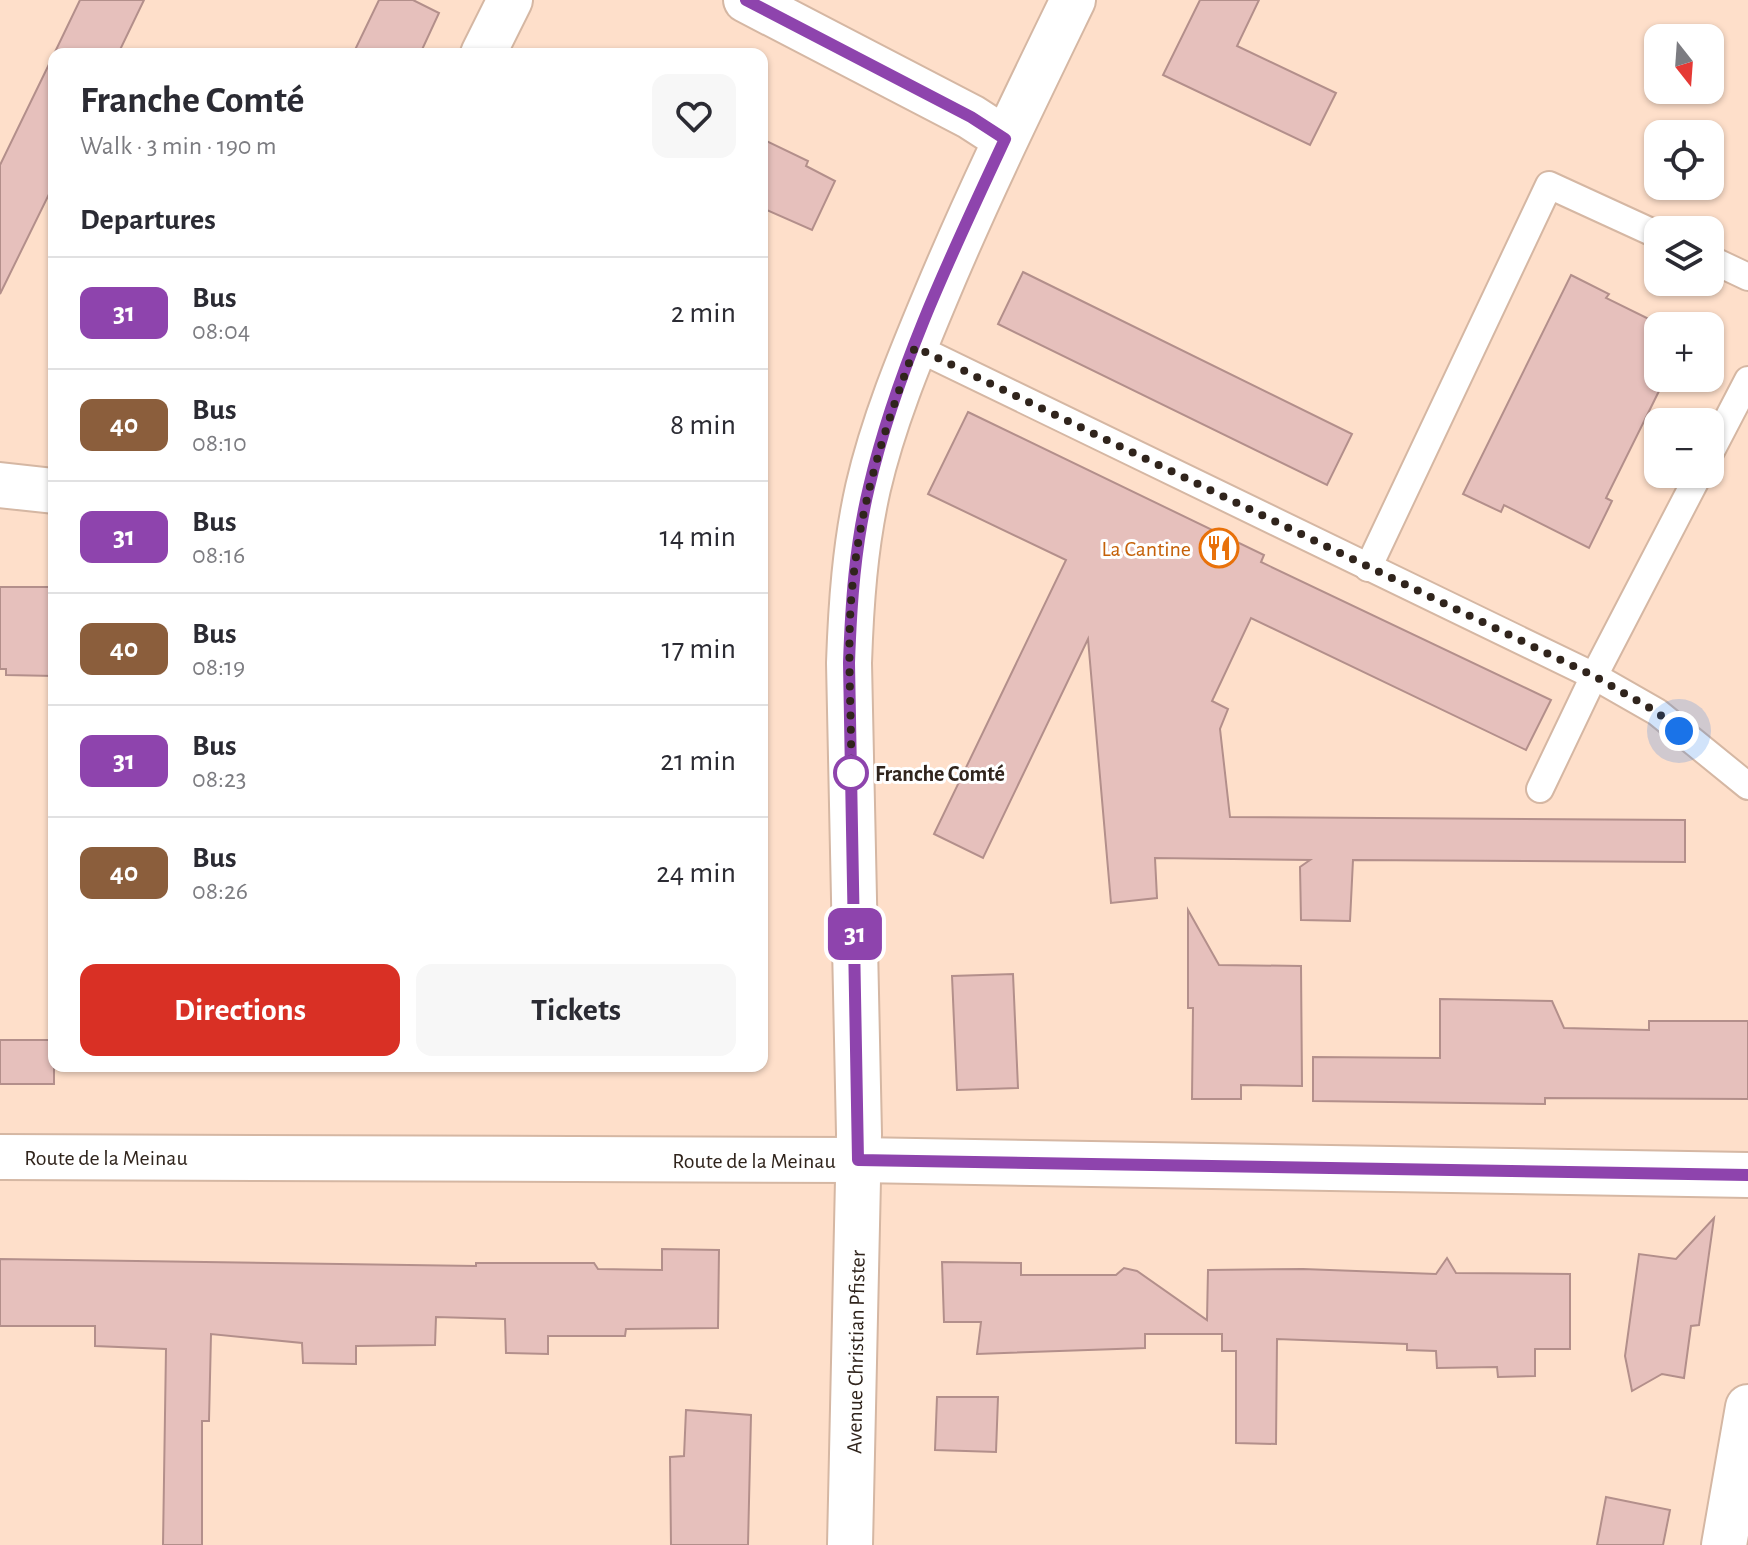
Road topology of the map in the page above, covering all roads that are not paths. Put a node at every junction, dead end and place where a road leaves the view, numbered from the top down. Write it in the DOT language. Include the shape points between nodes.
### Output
graph roads {
  1 [pos="510,0"];
  2 [pos="746,0"];
  3 [pos="1073,0"];
  4 [pos="486,48"];
  5 [pos="1005,139"];
  6 [pos="1644,229"];
  7 [pos="1724,266"];
  8 [pos="1748,277"];
  9 [pos="915,347"];
  10 [pos="1748,380"];
  11 [pos="1724,426"];
  12 [pos="0,485"];
  13 [pos="1692,488"];
  14 [pos="48,490"];
  15 [pos="1368,568"];
  16 [pos="1594,676"];
  17 [pos="1748,786"];
  18 [pos="1540,789"];
  19 [pos="0,1157"];
  20 [pos="858,1160"];
  21 [pos="1748,1175"];
  22 [pos="1748,1407"];
  23 [pos="850,1545"];
  24 [pos="1724,1545"];
  1 -- 4 [label="street"];
  2 -- 5 [label="street"];
  3 -- 5 [label="street, Avenue Christian Pfister"];
  5 -- 9 [label="street, Avenue Christian Pfister"];
  6 -- 15 [label="lane" via="1549,185"];
  7 -- 8 [label="lane"];
  9 -- 15 [label="lane"];
  9 -- 20 [label="street, Avenue Christian Pfister" via="868,488 851,602"];
  10 -- 11 [label="lane"];
  12 -- 14 [label="street"];
  13 -- 16 [label="lane"];
  15 -- 16 [label="lane"];
  16 -- 17 [label="lane" via="1657,712"];
  16 -- 18 [label="lane"];
  19 -- 20 [label="street, Route de la Meinau"];
  20 -- 21 [label="street, Route de la Meinau"];
  20 -- 23 [label="street, Avenue Christian Pfister"];
  22 -- 24 [label="street"];
}
